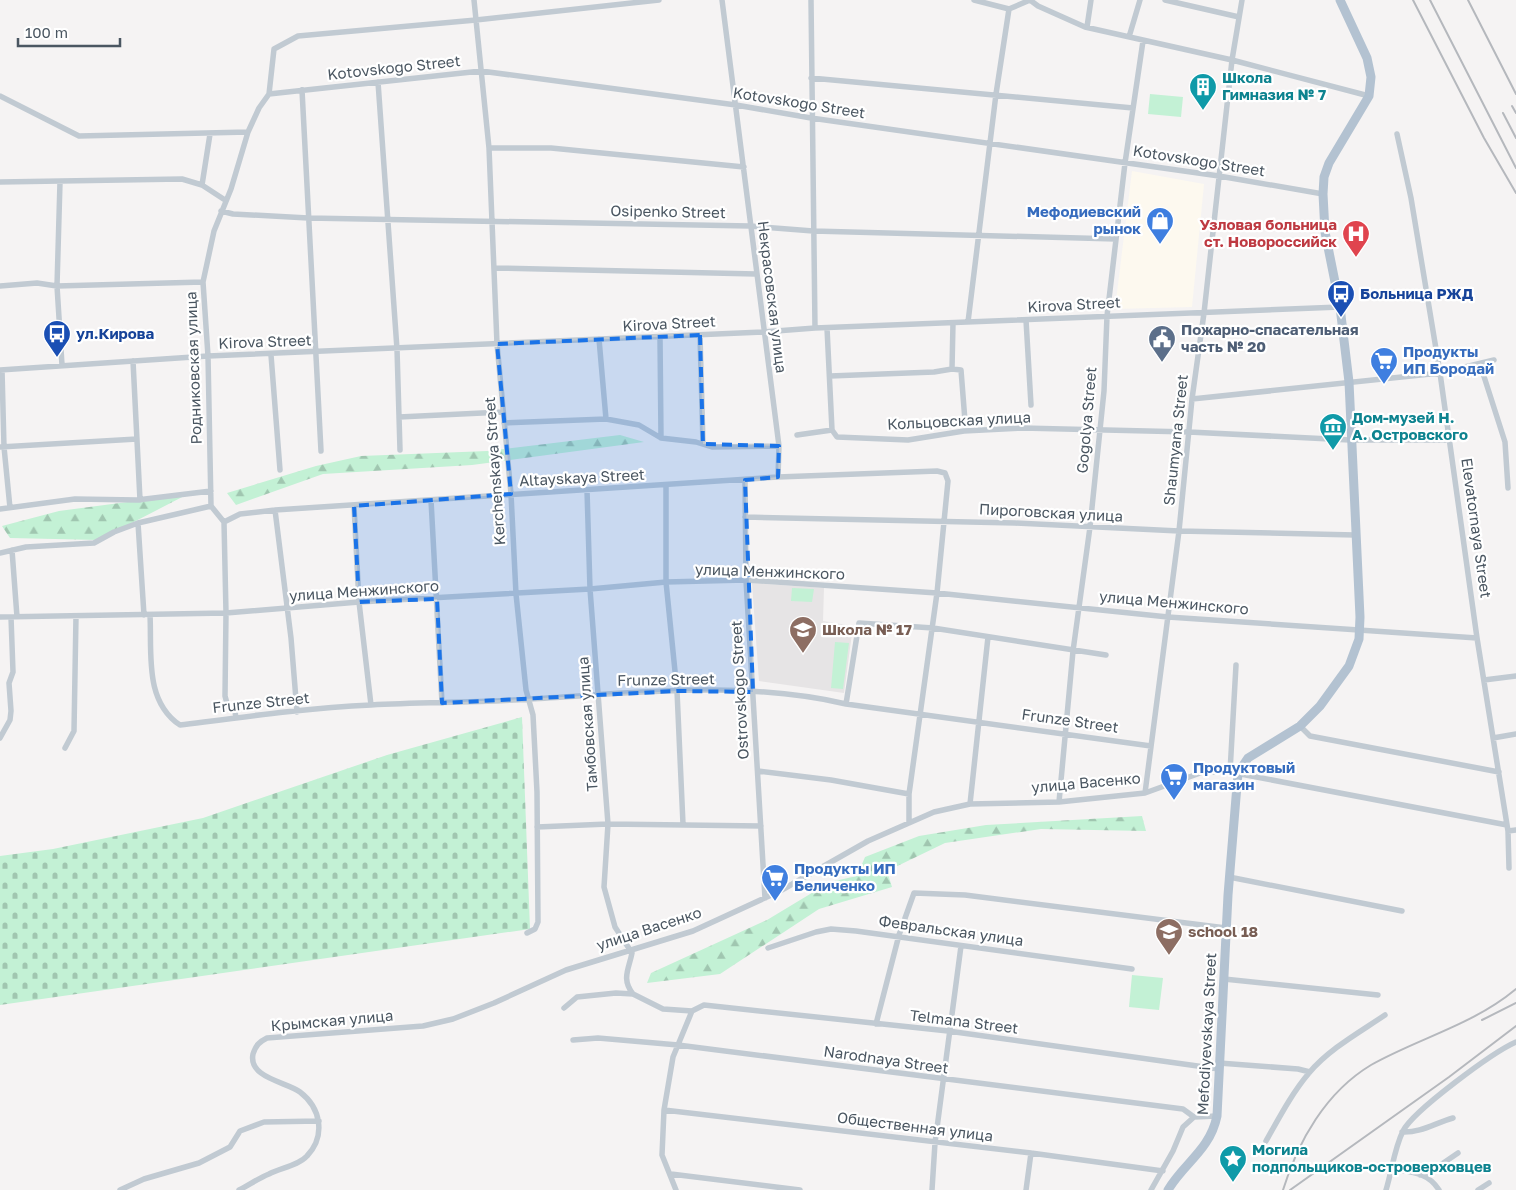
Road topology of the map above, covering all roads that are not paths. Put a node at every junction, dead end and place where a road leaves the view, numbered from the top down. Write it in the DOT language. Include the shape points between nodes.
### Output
graph roads {
  1 [pos="474,0"];
  2 [pos="659,0"];
  3 [pos="722,0"];
  4 [pos="811,0"];
  5 [pos="974,0"];
  6 [pos="1030,0"];
  7 [pos="1091,0"];
  8 [pos="1140,0"];
  9 [pos="1165,0"];
  10 [pos="1242,0"];
  11 [pos="1340,0"];
  12 [pos="1009,9"];
  13 [pos="1239,17"];
  14 [pos="476,20"];
  15 [pos="1087,27"];
  16 [pos="1129,37"];
  17 [pos="1143,41"];
  18 [pos="1232,60"];
  19 [pos="481,71"];
  20 [pos="811,78"];
  21 [pos="378,82"];
  22 [pos="302,90"];
  23 [pos="269,94"];
  24 [pos="996,94"];
  25 [pos="0,96"];
  26 [pos="1369,96"];
  27 [pos="736,105"];
  28 [pos="1133,108"];
  29 [pos="811,118"];
  30 [pos="248,132"];
  31 [pos="210,134"];
  32 [pos="1397,134"];
  33 [pos="992,144"];
  34 [pos="489,148"];
  35 [pos="1125,163"];
  36 [pos="744,167"];
  37 [pos="1219,176"];
  38 [pos="0,182"];
  39 [pos="60,182"];
  40 [pos="202,185"];
  41 [pos="1323,194"];
  42 [pos="225,200"];
  43 [pos="220,211"];
  44 [pos="308,218"];
  45 [pos="387,219"];
  46 [pos="491,220"];
  47 [pos="750,226"];
  48 [pos="814,231"];
  49 [pos="978,235"];
  50 [pos="1116,239"];
  51 [pos="494,268"];
  52 [pos="756,274"];
  53 [pos="203,282"];
  54 [pos="0,286"];
  55 [pos="57,286"];
  56 [pos="1340,307"];
  57 [pos="1204,313"];
  58 [pos="1107,316"];
  59 [pos="1026,320"];
  60 [pos="953,322"];
  61 [pos="968,322"];
  62 [pos="815,328"];
  63 [pos="827,328"];
  64 [pos="763,332"];
  65 [pos="700,335"];
  66 [pos="660,337"];
  67 [pos="599,340"];
  68 [pos="497,344"];
  69 [pos="397,349"];
  70 [pos="318,353"];
  71 [pos="271,355"];
  72 [pos="208,356"];
  73 [pos="1494,360"];
  74 [pos="133,361"];
  75 [pos="1480,364"];
  76 [pos="62,365"];
  77 [pos="952,369"];
  78 [pos="1,370"];
  79 [pos="1440,373"];
  80 [pos="830,376"];
  81 [pos="1348,382"];
  82 [pos="1192,399"];
  83 [pos="1031,406"];
  84 [pos="503,412"];
  85 [pos="399,417"];
  86 [pos="606,419"];
  87 [pos="965,421"];
  88 [pos="504,423"];
  89 [pos="832,430"];
  90 [pos="1099,431"];
  91 [pos="1189,432"];
  92 [pos="800,434"];
  93 [pos="661,438"];
  94 [pos="136,439"];
  95 [pos="1350,440"];
  96 [pos="1450,440"];
  97 [pos="703,444"];
  98 [pos="779,446"];
  99 [pos="2,447"];
  100 [pos="400,450"];
  101 [pos="321,451"];
  102 [pos="280,470"];
  103 [pos="778,477"];
  104 [pos="745,480"];
  105 [pos="666,486"];
  106 [pos="1508,488"];
  107 [pos="587,490"];
  108 [pos="211,491"];
  109 [pos="511,494"];
  110 [pos="140,500"];
  111 [pos="431,500"];
  112 [pos="211,506"];
  113 [pos="354,506"];
  114 [pos="10,508"];
  115 [pos="0,509"];
  116 [pos="276,510"];
  117 [pos="745,517"];
  118 [pos="944,521"];
  119 [pos="138,522"];
  120 [pos="224,522"];
  121 [pos="1090,527"];
  122 [pos="1179,532"];
  123 [pos="1355,535"];
  124 [pos="12,550"];
  125 [pos="0,553"];
  126 [pos="746,580"];
  127 [pos="666,582"];
  128 [pos="590,589"];
  129 [pos="937,593"];
  130 [pos="516,594"];
  131 [pos="437,599"];
  132 [pos="359,602"];
  133 [pos="1079,606"];
  134 [pos="286,608"];
  135 [pos="226,613"];
  136 [pos="147,615"];
  137 [pos="76,616"];
  138 [pos="0,617"];
  139 [pos="14,617"];
  140 [pos="1168,617"];
  141 [pos="933,628"];
  142 [pos="1359,631"];
  143 [pos="988,636"];
  144 [pos="1477,638"];
  145 [pos="1072,650"];
  146 [pos="1106,655"];
  147 [pos="1236,664"];
  148 [pos="1516,676"];
  149 [pos="1484,680"];
  150 [pos="677,691"];
  151 [pos="753,692"];
  152 [pos="598,694"];
  153 [pos="529,700"];
  154 [pos="442,703"];
  155 [pos="846,704"];
  156 [pos="371,705"];
  157 [pos="297,712"];
  158 [pos="920,712"];
  159 [pos="236,718"];
  160 [pos="978,721"];
  161 [pos="1300,726"];
  162 [pos="1065,733"];
  163 [pos="1516,734"];
  164 [pos="0,738"];
  165 [pos="1493,738"];
  166 [pos="1151,746"];
  167 [pos="65,748"];
  168 [pos="758,771"];
  169 [pos="1234,772"];
  170 [pos="1499,772"];
  171 [pos="1145,793"];
  172 [pos="908,794"];
  173 [pos="1059,802"];
  174 [pos="970,804"];
  175 [pos="909,823"];
  176 [pos="608,824"];
  177 [pos="683,824"];
  178 [pos="761,826"];
  179 [pos="537,827"];
  180 [pos="1508,828"];
  181 [pos="1516,830"];
  182 [pos="1509,868"];
  183 [pos="1229,878"];
  184 [pos="765,898"];
  185 [pos="1402,910"];
  186 [pos="1226,928"];
  187 [pos="527,933"];
  188 [pos="899,935"];
  189 [pos="961,946"];
  190 [pos="768,948"];
  191 [pos="630,949"];
  192 [pos="1132,969"];
  193 [pos="566,970"];
  194 [pos="1224,980"];
  195 [pos="634,994"];
  196 [pos="1378,995"];
  197 [pos="564,1008"];
  198 [pos="692,1011"];
  199 [pos="1385,1015"];
  200 [pos="876,1024"];
  201 [pos="948,1031"];
  202 [pos="573,1040"];
  203 [pos="1516,1042"];
  204 [pos="678,1045"];
  205 [pos="1219,1066"];
  206 [pos="1310,1072"];
  207 [pos="942,1080"];
  208 [pos="664,1110"];
  209 [pos="1217,1116"];
  210 [pos="1194,1117"];
  211 [pos="1453,1118"];
  212 [pos="320,1121"];
  213 [pos="1402,1132"];
  214 [pos="1266,1141"];
  215 [pos="935,1142"];
  216 [pos="1031,1153"];
  217 [pos="1458,1153"];
  218 [pos="1392,1169"];
  219 [pos="1163,1171"];
  220 [pos="671,1174"];
  221 [pos="1420,1175"];
  222 [pos="1489,1183"];
  223 [pos="120,1190"];
  224 [pos="239,1190"];
  225 [pos="676,1190"];
  226 [pos="800,1190"];
  227 [pos="932,1190"];
  228 [pos="1026,1190"];
  229 [pos="1151,1190"];
  230 [pos="1168,1190"];
  231 [pos="1386,1190"];
  232 [pos="1439,1190"];
  233 [pos="1478,1190"];
  1 -- 14 [label="street, Kerchenskaya Street"];
  2 -- 14 [label="street"];
  3 -- 27 [label="street, Некрасовская улица"];
  4 -- 20 [label="street"];
  5 -- 12 [label="street"];
  6 -- 12 [label="street"];
  6 -- 15 [label="street"];
  7 -- 15 [label="street"];
  8 -- 16 [label="street"];
  9 -- 13 [label="street"];
  10 -- 13 [label="street, Shaumyana Street"];
  11 -- 26 [label="main road" via="1367,58 1371,77"];
  12 -- 24 [label="street"];
  13 -- 18 [label="street, Shaumyana Street"];
  14 -- 19 [label="street, Kerchenskaya Street"];
  14 -- 23 [label="street, Родниковская улица" via="298,36 274,49"];
  15 -- 16 [label="street"];
  16 -- 17 [label="street"];
  17 -- 18 [label="street"];
  17 -- 28 [label="street, Gogolya Street"];
  18 -- 26 [label="street"];
  18 -- 37 [label="street, Shaumyana Street"];
  19 -- 21 [label="street, Kotovskogo Street"];
  19 -- 27 [label="street, Kotovskogo Street"];
  19 -- 34 [label="street, Kerchenskaya Street"];
  20 -- 24 [label="street"];
  20 -- 29 [label="street"];
  21 -- 22 [label="street, Kotovskogo Street"];
  21 -- 45 [label="street"];
  22 -- 23 [label="street, Kotovskogo Street"];
  22 -- 44 [label="street"];
  23 -- 30 [label="street, Родниковская улица"];
  24 -- 28 [label="street"];
  24 -- 33 [label="street"];
  25 -- 31 [label="street" via="79,136"];
  26 -- 41 [label="main road" via="1329,163"];
  27 -- 29 [label="street, Kotovskogo Street"];
  27 -- 36 [label="street, Некрасовская улица"];
  28 -- 35 [label="street, Gogolya Street"];
  29 -- 33 [label="street, Kotovskogo Street"];
  29 -- 48 [label="street"];
  30 -- 31 [label="street"];
  30 -- 42 [label="street, Родниковская улица"];
  31 -- 40 [label="street"];
  32 -- 79 [label="street, Elevatornaya Street"];
  33 -- 35 [label="street, Kotovskogo Street"];
  33 -- 49 [label="street"];
  34 -- 36 [label="street" via="551,148"];
  34 -- 46 [label="street, Kerchenskaya Street"];
  35 -- 37 [label="street, Kotovskogo Street"];
  35 -- 50 [label="street, Gogolya Street"];
  36 -- 47 [label="street, Некрасовская улица"];
  37 -- 41 [label="street, Kotovskogo Street"];
  37 -- 57 [label="street, Shaumyana Street"];
  38 -- 39 [label="street"];
  39 -- 40 [label="street" via="182,179"];
  39 -- 55 [label="street"];
  40 -- 42 [label="street"];
  41 -- 56 [label="main road" via="1325,232"];
  42 -- 43 [label="street, Родниковская улица"];
  43 -- 44 [label="street, Osipenko Street"];
  43 -- 53 [label="street, Родниковская улица"];
  44 -- 45 [label="street, Osipenko Street"];
  44 -- 70 [label="street"];
  45 -- 46 [label="street, Osipenko Street"];
  45 -- 69 [label="street"];
  46 -- 47 [label="street, Osipenko Street"];
  46 -- 51 [label="street, Kerchenskaya Street"];
  47 -- 48 [label="street, Osipenko Street"];
  47 -- 52 [label="street, Некрасовская улица"];
  48 -- 49 [label="street, Osipenko Street"];
  48 -- 62 [label="street"];
  49 -- 50 [label="street, Osipenko Street"];
  49 -- 61 [label="street"];
  50 -- 58 [label="street, Gogolya Street"];
  51 -- 52 [label="street"];
  51 -- 68 [label="street, Kerchenskaya Street"];
  52 -- 64 [label="street, Некрасовская улица"];
  53 -- 55 [label="street"];
  53 -- 72 [label="street, Родниковская улица"];
  54 -- 55 [label="street" via="37,283"];
  55 -- 76 [label="street"];
  56 -- 57 [label="street, Kirova Street"];
  56 -- 81 [label="main road"];
  57 -- 58 [label="street, Kirova Street"];
  57 -- 82 [label="street, Shaumyana Street"];
  58 -- 59 [label="street, Kirova Street"];
  58 -- 90 [label="street, Gogolya Street"];
  59 -- 61 [label="street, Kirova Street"];
  59 -- 83 [label="street"];
  60 -- 61 [label="street, Kirova Street"];
  60 -- 63 [label="street, Kirova Street"];
  60 -- 77 [label="street"];
  62 -- 63 [label="street, Kirova Street"];
  62 -- 64 [label="street, Kirova Street"];
  63 -- 80 [label="street"];
  64 -- 65 [label="street, Kirova Street"];
  64 -- 98 [label="street, Некрасовская улица"];
  65 -- 66 [label="street, Kirova Street"];
  65 -- 97 [label="street"];
  66 -- 67 [label="street, Kirova Street"];
  66 -- 93 [label="street"];
  67 -- 68 [label="street, Kirova Street"];
  67 -- 86 [label="street"];
  68 -- 69 [label="street, Kirova Street"];
  68 -- 84 [label="street, Kerchenskaya Street"];
  69 -- 70 [label="street, Kirova Street"];
  69 -- 85 [label="street"];
  70 -- 71 [label="street, Kirova Street"];
  70 -- 101 [label="street"];
  71 -- 72 [label="street, Kirova Street"];
  71 -- 102 [label="street"];
  72 -- 74 [label="street, Kirova Street"];
  72 -- 108 [label="street, Родниковская улица"];
  73 -- 75 [label="street"];
  74 -- 76 [label="street, Kirova Street"];
  74 -- 94 [label="street"];
  75 -- 79 [label="street"];
  75 -- 106 [label="street" via="1505,442"];
  76 -- 78 [label="street, Kirova Street"];
  77 -- 80 [label="street"];
  77 -- 87 [label="street" via="961,370"];
  78 -- 99 [label="street"];
  79 -- 81 [label="street"];
  79 -- 96 [label="street, Elevatornaya Street"];
  80 -- 89 [label="street"];
  81 -- 82 [label="street"];
  81 -- 95 [label="main road"];
  82 -- 91 [label="street, Shaumyana Street"];
  84 -- 85 [label="street"];
  84 -- 88 [label="street, Kerchenskaya Street"];
  85 -- 100 [label="street"];
  86 -- 88 [label="street"];
  86 -- 93 [label="street" via="639,425"];
  88 -- 109 [label="street, Kerchenskaya Street"];
  89 -- 90 [label="street, Кольцовская улица" via="837,437 908,440 964,431 1022,428"];
  89 -- 92 [label="street, Кольцовская улица"];
  90 -- 91 [label="street, Кольцовская улица"];
  90 -- 121 [label="street, Gogolya Street"];
  91 -- 95 [label="street, Кольцовская улица"];
  91 -- 122 [label="street, Shaumyana Street"];
  93 -- 97 [label="street"];
  94 -- 99 [label="street"];
  94 -- 110 [label="street"];
  95 -- 96 [label="street, Кольцовская улица"];
  95 -- 123 [label="main road"];
  96 -- 144 [label="street, Elevatornaya Street"];
  97 -- 98 [label="street" via="712,447"];
  98 -- 103 [label="street, Некрасовская улица"];
  99 -- 114 [label="street"];
  103 -- 104 [label="street, Altayskaya Street"];
  103 -- 118 [label="street, Altayskaya Street" via="937,471 944,473 948,481"];
  104 -- 105 [label="street, Altayskaya Street"];
  104 -- 117 [label="street, Ostrovskogo Street"];
  105 -- 107 [label="street, Altayskaya Street"];
  105 -- 127 [label="street"];
  107 -- 109 [label="street, Altayskaya Street"];
  107 -- 128 [label="street, Тамбовская улица"];
  108 -- 110 [label="street"];
  108 -- 112 [label="street, Родниковская улица"];
  109 -- 111 [label="street, Altayskaya Street"];
  109 -- 130 [label="street, Kerchenskaya Street"];
  110 -- 114 [label="street" via="76,499"];
  111 -- 113 [label="street, Altayskaya Street"];
  111 -- 131 [label="street"];
  112 -- 119 [label="street"];
  112 -- 120 [label="street"];
  113 -- 116 [label="street, Altayskaya Street"];
  113 -- 132 [label="street"];
  114 -- 115 [label="street"];
  116 -- 120 [label="street, Altayskaya Street" via="240,514"];
  116 -- 134 [label="street"];
  117 -- 118 [label="street, Пироговская улица"];
  117 -- 126 [label="street, Ostrovskogo Street"];
  118 -- 121 [label="street, Пироговская улица"];
  118 -- 129 [label="street"];
  119 -- 124 [label="street" via="94,543"];
  119 -- 136 [label="street"];
  120 -- 135 [label="street"];
  121 -- 122 [label="street, Пироговская улица"];
  121 -- 133 [label="street, Gogolya Street"];
  122 -- 123 [label="street, Пироговская улица"];
  122 -- 140 [label="street, Shaumyana Street"];
  123 -- 142 [label="main road"];
  124 -- 125 [label="street"];
  124 -- 139 [label="street"];
  126 -- 127 [label="street, улица Менжинского"];
  126 -- 129 [label="street, улица Менжинского"];
  126 -- 151 [label="street, Ostrovskogo Street"];
  127 -- 128 [label="street, улица Менжинского"];
  127 -- 150 [label="street"];
  128 -- 130 [label="street, улица Менжинского"];
  128 -- 152 [label="street, Тамбовская улица"];
  129 -- 133 [label="street, улица Менжинского"];
  129 -- 141 [label="street"];
  130 -- 131 [label="street, улица Менжинского"];
  130 -- 153 [label="street, Kerchenskaya Street"];
  131 -- 132 [label="street, улица Менжинского"];
  131 -- 154 [label="street"];
  132 -- 134 [label="street, улица Менжинского"];
  132 -- 156 [label="street"];
  133 -- 140 [label="street, улица Менжинского"];
  133 -- 145 [label="street, Gogolya Street"];
  134 -- 135 [label="street, улица Менжинского"];
  134 -- 157 [label="street" via="292,638"];
  135 -- 136 [label="street, улица Менжинского"];
  135 -- 159 [label="street" via="225,696"];
  136 -- 137 [label="street, улица Менжинского"];
  136 -- 159 [label="street, Frunze Street" via="152,685 169,718 180,725"];
  137 -- 139 [label="street, улица Менжинского"];
  137 -- 167 [label="street" via="74,731"];
  138 -- 139 [label="street, улица Менжинского"];
  139 -- 164 [label="street" via="10,720"];
  140 -- 142 [label="street, улица Менжинского"];
  140 -- 166 [label="street, Shaumyana Street"];
  141 -- 143 [label="street"];
  141 -- 155 [label="street" via="859,623"];
  141 -- 158 [label="street"];
  142 -- 144 [label="street, улица Менжинского"];
  142 -- 161 [label="main road" via="1349,666 1320,706"];
  143 -- 145 [label="street"];
  143 -- 160 [label="street"];
  144 -- 149 [label="street, Elevatornaya Street"];
  145 -- 146 [label="street"];
  145 -- 162 [label="street, Gogolya Street"];
  147 -- 169 [label="street"];
  148 -- 149 [label="street"];
  149 -- 165 [label="street, Elevatornaya Street"];
  150 -- 151 [label="street, Frunze Street"];
  150 -- 152 [label="street, Frunze Street"];
  150 -- 177 [label="street"];
  151 -- 155 [label="street, Frunze Street" via="808,695"];
  151 -- 168 [label="street, Ostrovskogo Street"];
  152 -- 153 [label="street, Frunze Street"];
  152 -- 176 [label="street, Тамбовская улица"];
  153 -- 154 [label="street, Frunze Street"];
  153 -- 179 [label="street, Kerchenskaya Street" via="533,715"];
  154 -- 156 [label="street, Frunze Street"];
  155 -- 158 [label="street, Frunze Street"];
  156 -- 157 [label="street, Frunze Street"];
  157 -- 159 [label="street, Frunze Street"];
  158 -- 160 [label="street, Frunze Street"];
  158 -- 172 [label="street"];
  160 -- 162 [label="street, Frunze Street"];
  160 -- 174 [label="street"];
  161 -- 169 [label="main road" via="1248,758"];
  161 -- 170 [label="street" via="1310,736"];
  162 -- 166 [label="street, Frunze Street"];
  162 -- 173 [label="street, Gogolya Street"];
  163 -- 165 [label="street"];
  165 -- 170 [label="street, Elevatornaya Street"];
  166 -- 171 [label="street, Shaumyana Street"];
  168 -- 172 [label="street"];
  168 -- 178 [label="street, Ostrovskogo Street"];
  169 -- 171 [label="street, улица Васенко" via="1203,772"];
  169 -- 180 [label="street, улица Васенко"];
  169 -- 183 [label="main road, Mefodiyevskaya Street"];
  170 -- 180 [label="street, Elevatornaya Street"];
  171 -- 173 [label="street, улица Васенко"];
  172 -- 175 [label="street"];
  173 -- 174 [label="street, улица Васенко"];
  174 -- 175 [label="street, улица Васенко" via="934,812"];
  175 -- 184 [label="street, улица Васенко" via="868,841"];
  176 -- 177 [label="street"];
  176 -- 179 [label="street"];
  176 -- 191 [label="street, Тамбовская улица" via="606,899 615,927"];
  177 -- 178 [label="street"];
  178 -- 184 [label="street, Ostrovskogo Street"];
  179 -- 187 [label="street, Kerchenskaya Street" via="538,922 535,929"];
  180 -- 181 [label="street, улица Васенко"];
  180 -- 182 [label="street, Elevatornaya Street"];
  183 -- 185 [label="street"];
  183 -- 186 [label="main road, Mefodiyevskaya Street"];
  184 -- 191 [label="street, улица Васенко" via="693,931"];
  186 -- 188 [label="street" via="984,898 914,893"];
  186 -- 194 [label="main road, Mefodiyevskaya Street"];
  188 -- 189 [label="street, Февральская улица"];
  188 -- 190 [label="street, Февральская улица" via="831,929"];
  188 -- 200 [label="street"];
  189 -- 192 [label="street, Февральская улица"];
  189 -- 201 [label="street"];
  191 -- 193 [label="street, улица Васенко"];
  191 -- 195 [label="street" via="626,982"];
  193 -- 212 [label="street, Крымская улица" via="454,1019 423,1026 267,1038 257,1044 253,1057 255,1067 270,1079 300,1091 314,1106"];
  194 -- 196 [label="street"];
  194 -- 205 [label="main road, Mefodiyevskaya Street"];
  195 -- 197 [label="street" via="577,997"];
  195 -- 198 [label="street" via="663,1010"];
  198 -- 200 [label="street, Telmana Street" via="704,1005"];
  198 -- 204 [label="street"];
  199 -- 206 [label="street" via="1328,1055"];
  200 -- 201 [label="street, Telmana Street"];
  201 -- 205 [label="street, Telmana Street"];
  201 -- 207 [label="street"];
  202 -- 204 [label="street, Narodnaya Street" via="598,1038"];
  203 -- 213 [label="street" via="1490,1057 1411,1119"];
  204 -- 207 [label="street, Narodnaya Street"];
  204 -- 208 [label="street"];
  205 -- 206 [label="street, Telmana Street"];
  205 -- 209 [label="main road, Mefodiyevskaya Street"];
  206 -- 214 [label="street" via="1291,1097"];
  207 -- 210 [label="street, Narodnaya Street" via="1183,1109"];
  207 -- 215 [label="street"];
  208 -- 215 [label="street, Общественная улица"];
  208 -- 220 [label="street" via="662,1155"];
  209 -- 210 [label="street"];
  209 -- 230 [label="main road, Mefodiyevskaya Street" via="1205,1144"];
  210 -- 219 [label="street" via="1183,1127"];
  211 -- 213 [label="street" via="1422,1132"];
  212 -- 223 [label="street" via="264,1122 240,1131 230,1147 199,1163 144,1179"];
  212 -- 224 [label="street" via="316,1140 306,1157"];
  213 -- 218 [label="street"];
  215 -- 216 [label="street, Общественная улица"];
  215 -- 227 [label="street"];
  216 -- 219 [label="street, Общественная улица"];
  216 -- 228 [label="street"];
  217 -- 221 [label="street"];
  218 -- 221 [label="street"];
  218 -- 231 [label="street"];
  219 -- 229 [label="street"];
  220 -- 225 [label="street"];
  220 -- 226 [label="street"];
  221 -- 232 [label="street" via="1433,1180"];
  222 -- 233 [label="street"];
}
